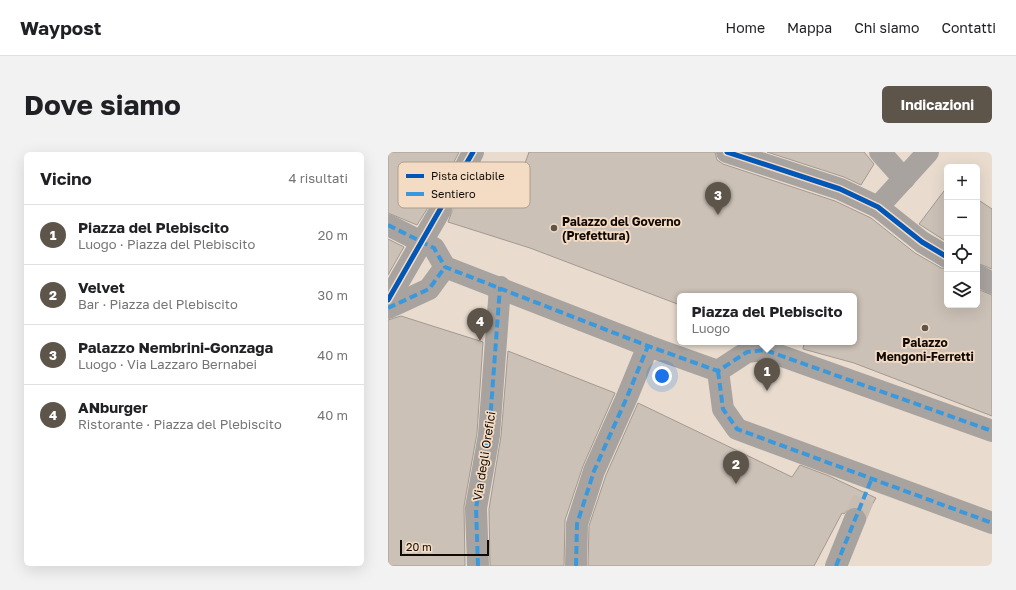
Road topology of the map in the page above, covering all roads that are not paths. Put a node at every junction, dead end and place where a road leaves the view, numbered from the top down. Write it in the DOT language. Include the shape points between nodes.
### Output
graph roads {
  1 [pos="473,152"];
  2 [pos="727,152"];
  3 [pos="880,152"];
  4 [pos="928,152"];
  5 [pos="468,162"];
  6 [pos="904,179"];
  7 [pos="878,207"];
  8 [pos="441,209"];
  9 [pos="388,225"];
  10 [pos="421,241"];
  11 [pos="944,255"];
  12 [pos="445,267"];
  13 [pos="980,277"];
  14 [pos="992,284"];
  15 [pos="500,287"];
  16 [pos="388,300"];
  17 [pos="388,308"];
  18 [pos="648,346"];
  19 [pos="718,371"];
  20 [pos="992,432"];
  21 [pos="856,519"];
  22 [pos="992,523"];
  23 [pos="478,566"];
  24 [pos="576,566"];
  25 [pos="836,566"];
  1 -- 5 [label="street"];
  2 -- 7 [label="street" via="840,189"];
  3 -- 6 [label="street"];
  4 -- 6 [label="street"];
  6 -- 7 [label="street"];
  7 -- 11 [label="street" via="922,242"];
  8 -- 10 [label="street"];
  9 -- 10 [label="street"];
  10 -- 12 [label="street" via="434,248"];
  10 -- 16 [label="street"];
  12 -- 15 [label="street"];
  12 -- 17 [label="street" via="429,289"];
  13 -- 14 [label="street"];
  15 -- 18 [label="street"];
  15 -- 23 [label="street, Via degli Orefici" via="490,435 476,508"];
  18 -- 19 [label="street"];
  18 -- 24 [label="street" via="594,471 577,524"];
  19 -- 20 [label="street" via="747,352 765,350"];
  19 -- 22 [label="street" via="723,409 737,428 869,485"];
  21 -- 25 [label="street"];
}
